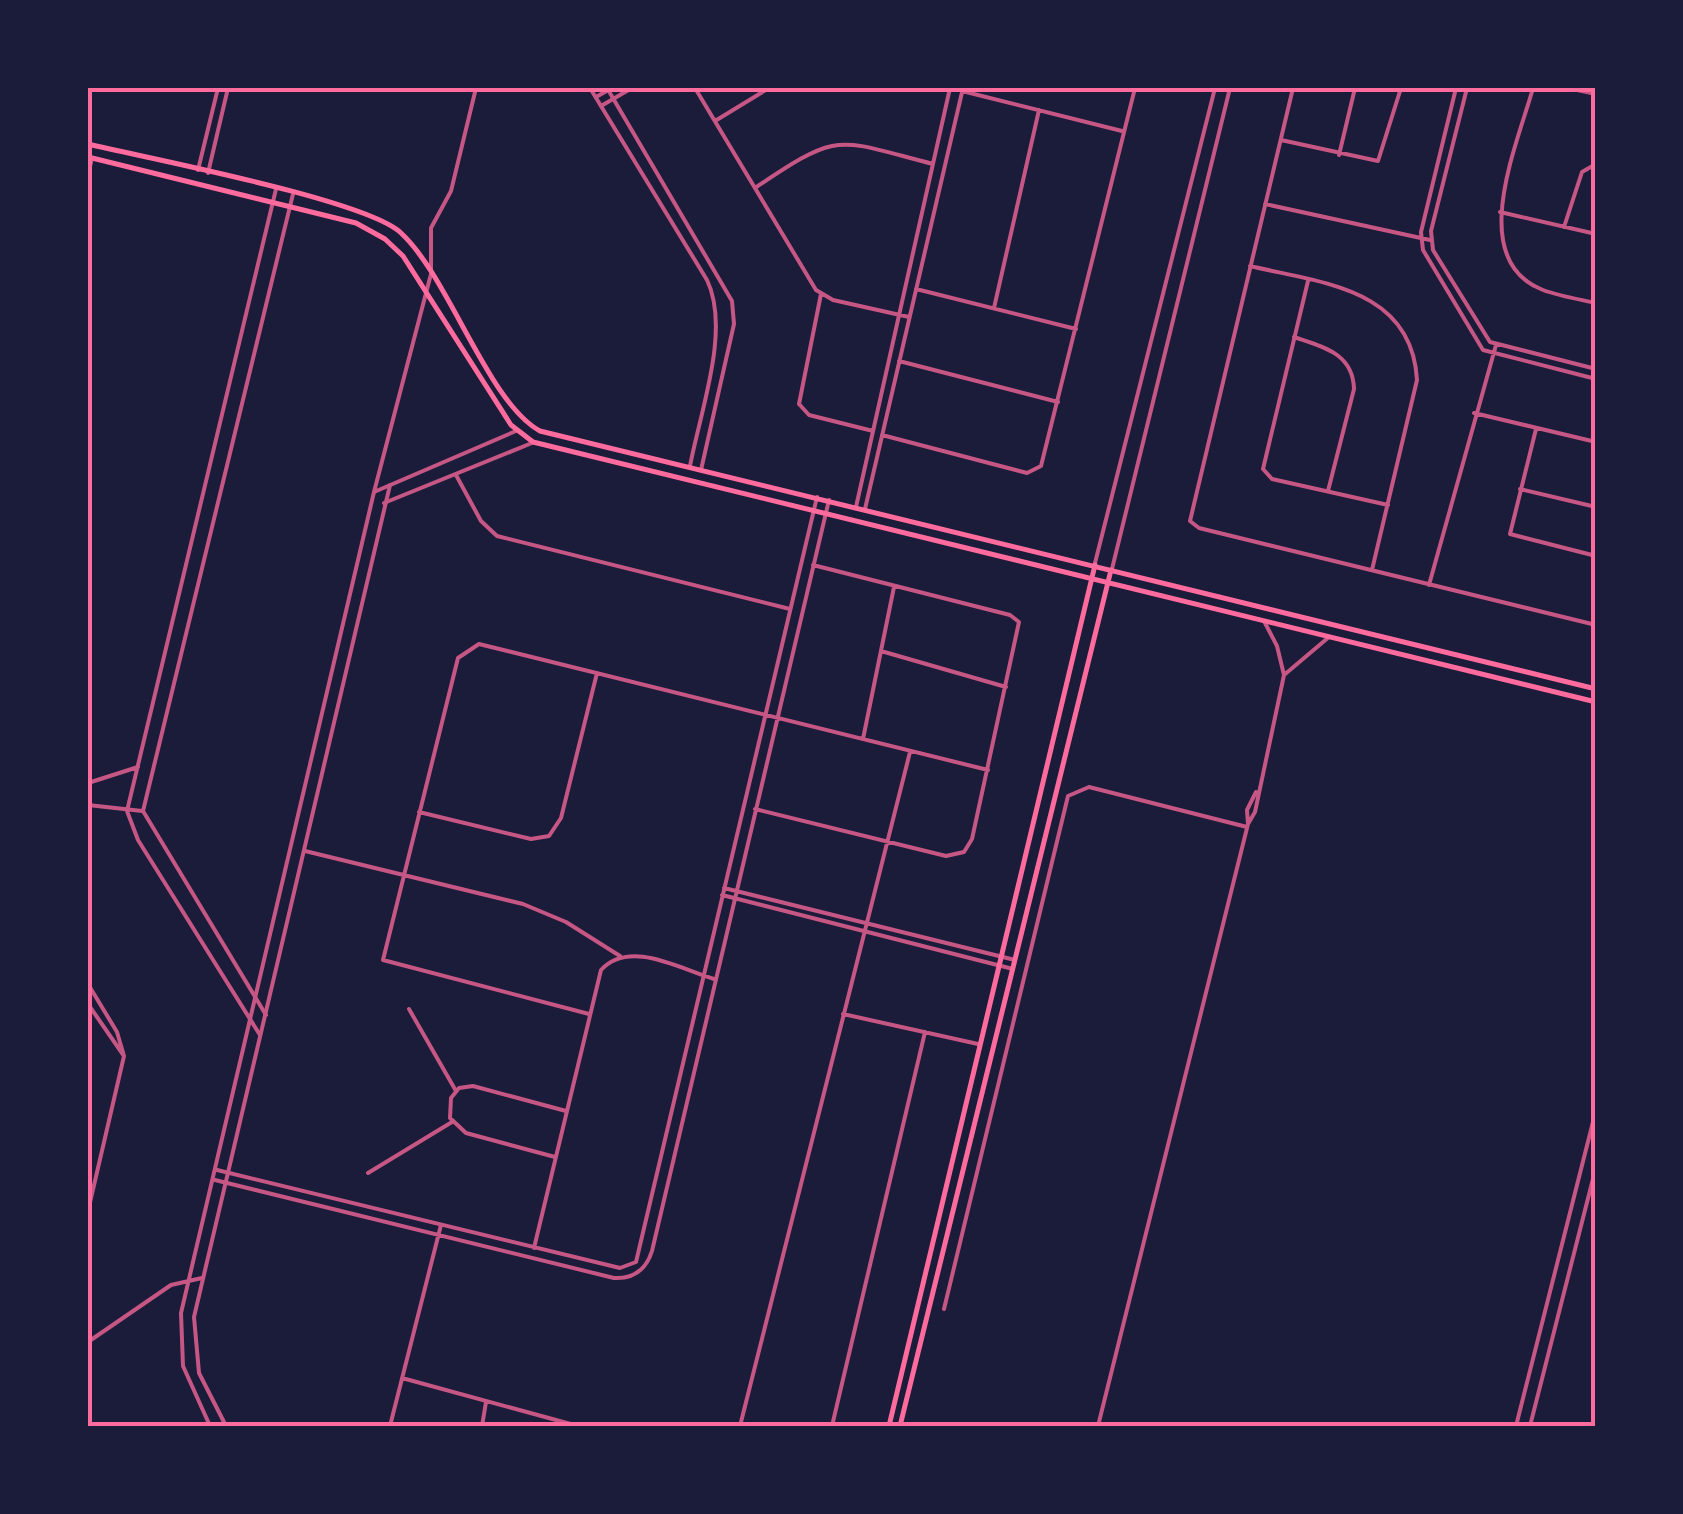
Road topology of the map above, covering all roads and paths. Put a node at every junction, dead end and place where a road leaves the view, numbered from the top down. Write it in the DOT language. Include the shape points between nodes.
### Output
graph roads {
  1 [pos="218,88"];
  2 [pos="228,88"];
  3 [pos="476,88"];
  4 [pos="590,88"];
  5 [pos="609,88"];
  6 [pos="632,88"];
  7 [pos="696,88"];
  8 [pos="769,88"];
  9 [pos="949,88"];
  10 [pos="1135,88"];
  11 [pos="1215,88"];
  12 [pos="1230,88"];
  13 [pos="1294,88"];
  14 [pos="1356,88"];
  15 [pos="1401,88"];
  16 [pos="1456,88"];
  17 [pos="1467,88"];
  18 [pos="1533,88"];
  19 [pos="1568,88"];
  20 [pos="962,89"];
  21 [pos="1596,94"];
  22 [pos="596,98"];
  23 [pos="614,99"];
  24 [pos="601,106"];
  25 [pos="1038,110"];
  26 [pos="715,121"];
  27 [pos="1124,132"];
  28 [pos="1281,140"];
  29 [pos="88,144"];
  30 [pos="1339,155"];
  31 [pos="90,158"];
  32 [pos="933,164"];
  33 [pos="1596,164"];
  34 [pos="198,170"];
  35 [pos="208,173"];
  36 [pos="88,175"];
  37 [pos="755,188"];
  38 [pos="276,189"];
  39 [pos="293,194"];
  40 [pos="272,203"];
  41 [pos="1265,204"];
  42 [pos="290,207"];
  43 [pos="1500,212"];
  44 [pos="1564,227"];
  45 [pos="1596,234"];
  46 [pos="1420,238"];
  47 [pos="1430,240"];
  48 [pos="1250,266"];
  49 [pos="431,274"];
  50 [pos="1308,280"];
  51 [pos="916,289"];
  52 [pos="426,292"];
  53 [pos="821,294"];
  54 [pos="1596,303"];
  55 [pos="994,308"];
  56 [pos="899,315"];
  57 [pos="910,317"];
  58 [pos="1076,328"];
  59 [pos="1294,337"];
  60 [pos="1496,345"];
  61 [pos="1491,354"];
  62 [pos="899,361"];
  63 [pos="1596,369"];
  64 [pos="1596,379"];
  65 [pos="1058,402"];
  66 [pos="1474,414"];
  67 [pos="1536,429"];
  68 [pos="516,431"];
  69 [pos="873,431"];
  70 [pos="882,435"];
  71 [pos="533,442"];
  72 [pos="1596,442"];
  73 [pos="689,467"];
  74 [pos="701,470"];
  75 [pos="456,475"];
  76 [pos="390,485"];
  77 [pos="1520,489"];
  78 [pos="374,492"];
  79 [pos="1328,492"];
  80 [pos="817,497"];
  81 [pos="829,500"];
  82 [pos="384,503"];
  83 [pos="1388,505"];
  84 [pos="856,507"];
  85 [pos="1596,507"];
  86 [pos="370,509"];
  87 [pos="865,509"];
  88 [pos="814,512"];
  89 [pos="826,514"];
  90 [pos="1596,556"];
  91 [pos="814,565"];
  92 [pos="1095,565"];
  93 [pos="1112,570"];
  94 [pos="1372,570"];
  95 [pos="1091,579"];
  96 [pos="1108,583"];
  97 [pos="1429,584"];
  98 [pos="894,586"];
  99 [pos="790,610"];
  100 [pos="1264,621"];
  101 [pos="1596,625"];
  102 [pos="1329,637"];
  103 [pos="881,651"];
  104 [pos="597,673"];
  105 [pos="1284,675"];
  106 [pos="1543,675"];
  107 [pos="1008,687"];
  108 [pos="1540,688"];
  109 [pos="1596,688"];
  110 [pos="1596,702"];
  111 [pos="765,714"];
  112 [pos="777,718"];
  113 [pos="863,739"];
  114 [pos="911,751"];
  115 [pos="138,767"];
  116 [pos="988,770"];
  117 [pos="88,783"];
  118 [pos="88,805"];
  119 [pos="755,808"];
  120 [pos="127,810"];
  121 [pos="143,811"];
  122 [pos="419,812"];
  123 [pos="1248,825"];
  124 [pos="888,842"];
  125 [pos="304,850"];
  126 [pos="402,878"];
  127 [pos="724,888"];
  128 [pos="735,890"];
  129 [pos="722,896"];
  130 [pos="734,898"];
  131 [pos="866,923"];
  132 [pos="864,931"];
  133 [pos="620,956"];
  134 [pos="1001,956"];
  135 [pos="1015,960"];
  136 [pos="998,964"];
  137 [pos="1013,969"];
  138 [pos="703,976"];
  139 [pos="714,979"];
  140 [pos="88,984"];
  141 [pos="256,999"];
  142 [pos="88,1004"];
  143 [pos="409,1009"];
  144 [pos="589,1014"];
  145 [pos="843,1014"];
  146 [pos="266,1015"];
  147 [pos="251,1019"];
  148 [pos="925,1032"];
  149 [pos="261,1036"];
  150 [pos="978,1044"];
  151 [pos="124,1056"];
  152 [pos="456,1091"];
  153 [pos="1596,1110"];
  154 [pos="566,1111"];
  155 [pos="452,1122"];
  156 [pos="555,1157"];
  157 [pos="1596,1166"];
  158 [pos="217,1170"];
  159 [pos="368,1172"];
  160 [pos="229,1173"];
  161 [pos="249,1178"];
  162 [pos="215,1180"];
  163 [pos="227,1183"];
  164 [pos="246,1188"];
  165 [pos="324,1196"];
  166 [pos="322,1206"];
  167 [pos="88,1211"];
  168 [pos="441,1225"];
  169 [pos="438,1236"];
  170 [pos="534,1248"];
  171 [pos="202,1278"];
  172 [pos="189,1279"];
  173 [pos="944,1309"];
  174 [pos="88,1342"];
  175 [pos="402,1378"];
  176 [pos="486,1401"];
  177 [pos="210,1426"];
  178 [pos="226,1426"];
  179 [pos="390,1426"];
  180 [pos="482,1426"];
  181 [pos="578,1426"];
  182 [pos="740,1426"];
  183 [pos="832,1426"];
  184 [pos="889,1426"];
  185 [pos="900,1426"];
  186 [pos="1098,1426"];
  187 [pos="1516,1426"];
  188 [pos="1530,1426"];
  1 -- 34 [label="street"];
  2 -- 35 [label="street"];
  3 -- 49 [label="street" via="450,191 431,228"];
  4 -- 22 [label="street"];
  5 -- 22 [label="street"];
  5 -- 23 [label="street"];
  6 -- 23 [label="street"];
  7 -- 26 [label="street"];
  8 -- 26 [label="street"];
  9 -- 32 [label="street"];
  10 -- 27 [label="street"];
  11 -- 92 [label="street"];
  12 -- 93 [label="street"];
  13 -- 28 [label="street"];
  14 -- 30 [label="street"];
  15 -- 30 [label="street" via="1383,157 1373,163"];
  16 -- 46 [label="street"];
  17 -- 47 [label="street"];
  18 -- 43 [label="street"];
  19 -- 21 [label="street"];
  20 -- 25 [label="street"];
  20 -- 51 [label="street"];
  22 -- 24 [label="street"];
  23 -- 24 [label="street"];
  23 -- 74 [label="street" via="732,301 734,324"];
  24 -- 73 [label="street" via="716,305 717,330"];
  25 -- 27 [label="street"];
  25 -- 55 [label="street"];
  26 -- 37 [label="street"];
  27 -- 58 [label="street"];
  28 -- 30 [label="street"];
  28 -- 41 [label="street"];
  29 -- 34 [label="main road"];
  31 -- 36 [label="street"];
  31 -- 40 [label="main road"];
  32 -- 37 [label="street" via="832,143"];
  32 -- 56 [label="street"];
  33 -- 44 [label="street" via="1582,172"];
  34 -- 35 [label="main road"];
  35 -- 38 [label="main road"];
  37 -- 53 [label="street"];
  38 -- 39 [label="main road"];
  38 -- 40 [label="street"];
  39 -- 42 [label="street"];
  39 -- 49 [label="main road" via="391,224"];
  40 -- 42 [label="main road"];
  40 -- 115 [label="street"];
  41 -- 46 [label="street"];
  41 -- 48 [label="street"];
  42 -- 52 [label="main road" via="369,229 404,256"];
  42 -- 121 [label="street"];
  43 -- 44 [label="street"];
  43 -- 54 [label="street" via="1504,248 1522,275 1542,290"];
  44 -- 45 [label="street"];
  46 -- 47 [label="street"];
  46 -- 61 [label="street" via="1475,339"];
  47 -- 60 [label="street" via="1483,334"];
  48 -- 50 [label="street"];
  48 -- 94 [label="street" via="1190,521"];
  49 -- 52 [label="street"];
  49 -- 73 [label="main road" via="525,422"];
  50 -- 59 [label="street"];
  50 -- 83 [label="street" via="1375,300 1398,322 1412,350 1418,380"];
  51 -- 55 [label="street"];
  51 -- 57 [label="street"];
  52 -- 68 [label="main road"];
  52 -- 78 [label="street"];
  53 -- 56 [label="street"];
  53 -- 69 [label="street" via="799,404 809,414"];
  55 -- 58 [label="street"];
  56 -- 57 [label="street"];
  56 -- 69 [label="street"];
  57 -- 62 [label="street"];
  58 -- 65 [label="street"];
  59 -- 79 [label="street" via="1331,350 1352,372 1354,389"];
  59 -- 79 [label="street" via="1263,469 1272,479"];
  60 -- 61 [label="street"];
  60 -- 63 [label="street"];
  61 -- 64 [label="street"];
  61 -- 66 [label="street"];
  62 -- 65 [label="street"];
  62 -- 70 [label="street"];
  65 -- 70 [label="street" via="1043,463 1030,473"];
  66 -- 67 [label="street"];
  66 -- 97 [label="street"];
  67 -- 72 [label="street"];
  67 -- 77 [label="street"];
  68 -- 71 [label="main road"];
  68 -- 76 [label="street"];
  69 -- 84 [label="street"];
  70 -- 87 [label="street"];
  71 -- 75 [label="street"];
  71 -- 88 [label="main road"];
  73 -- 74 [label="main road"];
  74 -- 80 [label="main road"];
  75 -- 82 [label="street"];
  75 -- 99 [label="street" via="497,536"];
  76 -- 78 [label="street"];
  76 -- 82 [label="street"];
  77 -- 85 [label="street"];
  77 -- 90 [label="street" via="1508,528 1512,536"];
  78 -- 86 [label="street"];
  79 -- 83 [label="street"];
  80 -- 81 [label="main road"];
  80 -- 88 [label="street"];
  81 -- 84 [label="main road"];
  81 -- 89 [label="street"];
  82 -- 86 [label="street"];
  82 -- 125 [label="street"];
  83 -- 94 [label="street"];
  84 -- 87 [label="main road"];
  86 -- 141 [label="street"];
  87 -- 92 [label="main road"];
  88 -- 89 [label="main road"];
  88 -- 99 [label="street"];
  89 -- 91 [label="street"];
  89 -- 95 [label="main road"];
  91 -- 98 [label="street"];
  91 -- 112 [label="street"];
  92 -- 93 [label="main road"];
  92 -- 95 [label="main road"];
  93 -- 96 [label="main road"];
  93 -- 106 [label="main road"];
  94 -- 97 [label="street"];
  95 -- 96 [label="main road"];
  95 -- 134 [label="main road"];
  96 -- 100 [label="main road"];
  96 -- 135 [label="main road"];
  97 -- 101 [label="street"];
  98 -- 103 [label="street"];
  98 -- 107 [label="street" via="1016,619 1020,631"];
  99 -- 111 [label="street"];
  100 -- 102 [label="main road"];
  100 -- 105 [label="street"];
  102 -- 105 [label="street"];
  102 -- 108 [label="main road"];
  103 -- 107 [label="street"];
  103 -- 113 [label="street"];
  104 -- 111 [label="street"];
  104 -- 122 [label="street" via="562,818 549,836 531,840"];
  104 -- 122 [label="street" via="479,644 462,651"];
  105 -- 123 [label="street"];
  106 -- 108 [label="main road"];
  106 -- 109 [label="main road"];
  107 -- 116 [label="street"];
  108 -- 110 [label="main road"];
  111 -- 112 [label="street"];
  111 -- 127 [label="street"];
  112 -- 113 [label="street"];
  112 -- 119 [label="street"];
  113 -- 114 [label="street"];
  114 -- 116 [label="street"];
  114 -- 124 [label="street"];
  115 -- 117 [label="street"];
  115 -- 120 [label="street"];
  116 -- 124 [label="street" via="964,852 946,856"];
  118 -- 120 [label="street"];
  119 -- 124 [label="street"];
  119 -- 128 [label="street"];
  120 -- 121 [label="street"];
  120 -- 147 [label="street" via="138,840"];
  121 -- 141 [label="street"];
  122 -- 126 [label="street"];
  123 -- 173 [label="street" via="1089,787 1068,796"];
  123 -- 186 [label="street"];
  124 -- 131 [label="street"];
  125 -- 126 [label="street"];
  125 -- 146 [label="street"];
  126 -- 133 [label="street" via="540,910"];
  126 -- 144 [label="street" via="382,960"];
  127 -- 128 [label="street"];
  127 -- 129 [label="street"];
  128 -- 130 [label="street"];
  128 -- 131 [label="street"];
  129 -- 130 [label="street"];
  129 -- 138 [label="street"];
  130 -- 132 [label="street"];
  130 -- 139 [label="street"];
  131 -- 132 [label="street"];
  131 -- 134 [label="street"];
  132 -- 136 [label="street"];
  132 -- 145 [label="street"];
  133 -- 138 [label="street"];
  133 -- 144 [label="street" via="598,975"];
  134 -- 135 [label="street"];
  134 -- 136 [label="main road"];
  135 -- 137 [label="main road"];
  136 -- 137 [label="street"];
  136 -- 150 [label="main road"];
  137 -- 185 [label="main road"];
  138 -- 139 [label="street"];
  138 -- 170 [label="street" via="638,1258 620,1268"];
  139 -- 169 [label="street" via="652,1252 640,1272 614,1278"];
  140 -- 151 [label="street"];
  141 -- 146 [label="street"];
  141 -- 147 [label="street"];
  142 -- 151 [label="street"];
  143 -- 152 [label="street"];
  144 -- 154 [label="street"];
  145 -- 148 [label="street"];
  145 -- 182 [label="street"];
  146 -- 149 [label="street"];
  147 -- 149 [label="street"];
  147 -- 158 [label="street"];
  148 -- 150 [label="street"];
  148 -- 183 [label="street"];
  149 -- 160 [label="street"];
  150 -- 184 [label="main road"];
  151 -- 167 [label="street"];
  152 -- 154 [label="street" via="473,1086"];
  152 -- 155 [label="street"];
  153 -- 187 [label="street"];
  154 -- 156 [label="street"];
  155 -- 156 [label="street" via="466,1134"];
  155 -- 159 [label="street"];
  156 -- 170 [label="street"];
  157 -- 188 [label="street"];
  158 -- 160 [label="street"];
  158 -- 162 [label="street"];
  160 -- 161 [label="street"];
  160 -- 163 [label="street"];
  161 -- 164 [label="street"];
  161 -- 165 [label="street"];
  162 -- 163 [label="street"];
  162 -- 172 [label="street"];
  163 -- 164 [label="street"];
  163 -- 171 [label="street"];
  164 -- 166 [label="street"];
  165 -- 166 [label="street"];
  165 -- 168 [label="street"];
  166 -- 169 [label="street"];
  168 -- 169 [label="street"];
  168 -- 170 [label="street"];
  169 -- 175 [label="street"];
  171 -- 172 [label="street"];
  171 -- 178 [label="street" via="195,1355"];
  172 -- 174 [label="street"];
  172 -- 177 [label="street" via="180,1349"];
  175 -- 176 [label="street"];
  175 -- 179 [label="street"];
  176 -- 180 [label="street"];
  176 -- 181 [label="street"];
}
